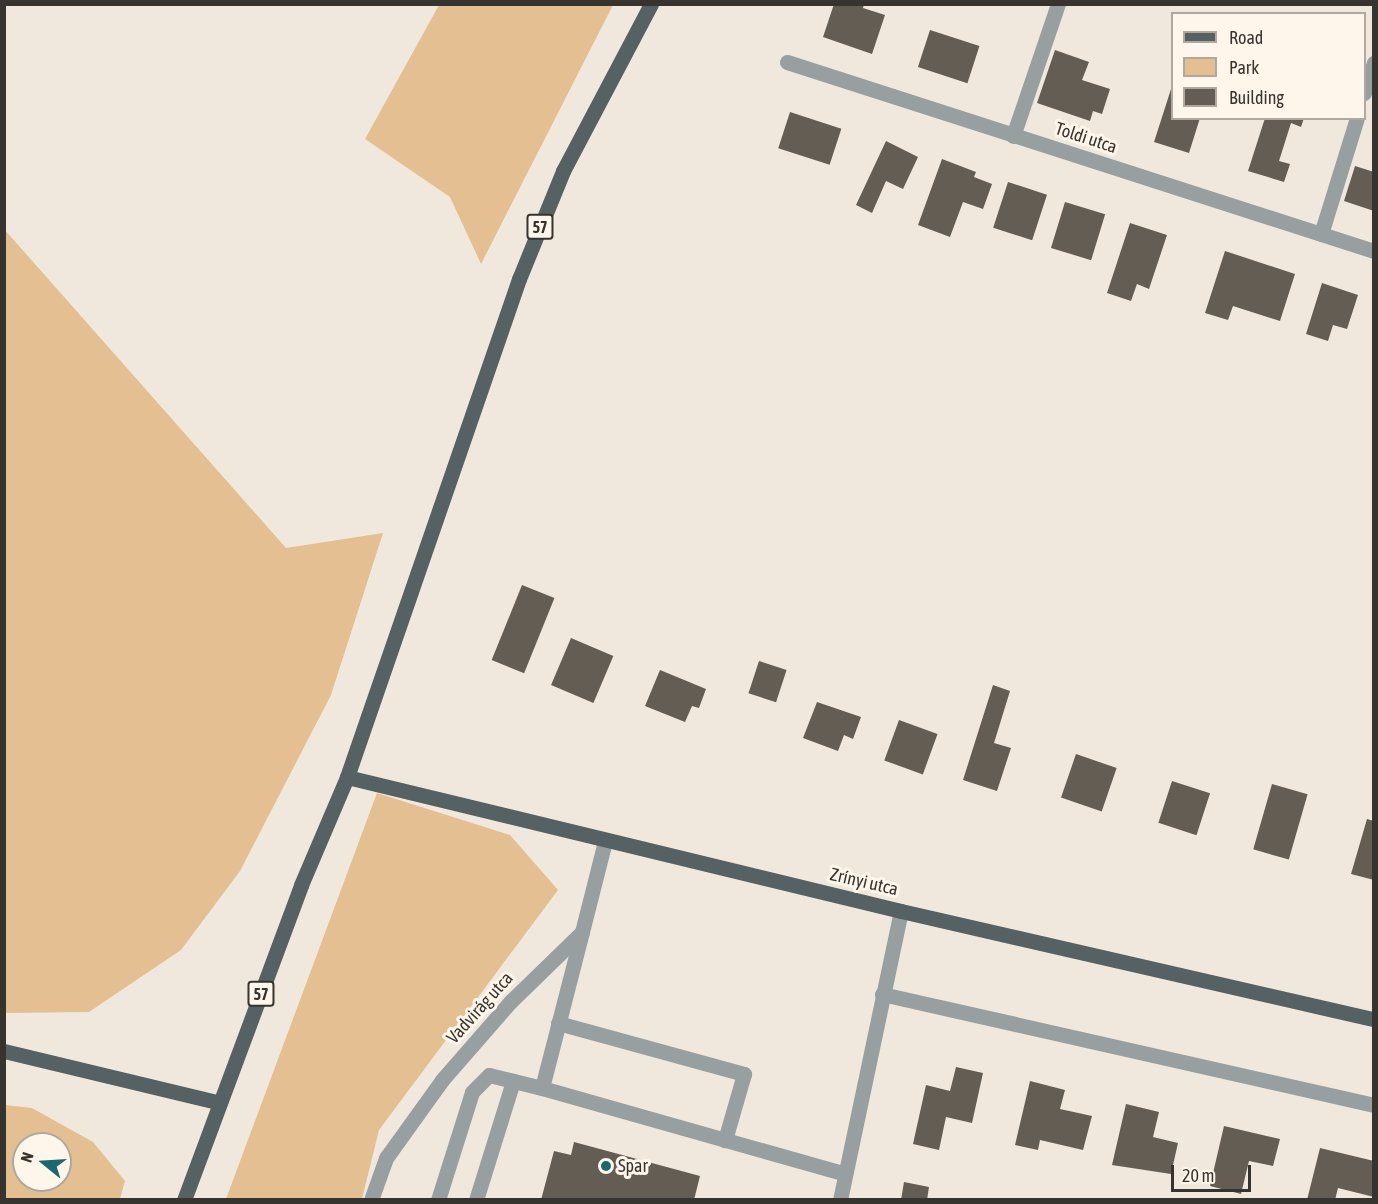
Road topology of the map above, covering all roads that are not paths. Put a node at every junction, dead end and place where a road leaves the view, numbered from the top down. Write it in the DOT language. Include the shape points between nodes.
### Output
graph roads {
  1 [pos="651,4"];
  2 [pos="1058,4"];
  3 [pos="787,62"];
  4 [pos="1374,63"];
  5 [pos="1366,90"];
  6 [pos="1356,120"];
  7 [pos="1013,136"];
  8 [pos="1321,234"];
  9 [pos="1374,251"];
  10 [pos="347,777"];
  11 [pos="605,841"];
  12 [pos="901,911"];
  13 [pos="582,932"];
  14 [pos="882,994"];
  15 [pos="1374,1018"];
  16 [pos="558,1023"];
  17 [pos="4,1051"];
  18 [pos="513,1081"];
  19 [pos="542,1088"];
  20 [pos="220,1103"];
  21 [pos="1374,1104"];
  22 [pos="725,1140"];
  23 [pos="845,1174"];
  24 [pos="184,1200"];
  25 [pos="371,1200"];
  26 [pos="438,1200"];
  27 [pos="476,1200"];
  28 [pos="840,1200"];
  1 -- 10 [label="main road, 57" via="563,171 519,279"];
  2 -- 7 [label="street"];
  3 -- 7 [label="street, Toldi utca"];
  4 -- 5 [label="street"];
  6 -- 8 [label="street"];
  7 -- 8 [label="street, Toldi utca"];
  8 -- 9 [label="street, Toldi utca"];
  10 -- 11 [label="main road, Zrínyi utca"];
  10 -- 20 [label="main road, 57"];
  11 -- 12 [label="main road, Zrínyi utca"];
  11 -- 13 [label="street"];
  12 -- 14 [label="street"];
  12 -- 15 [label="main road, Zrínyi utca"];
  13 -- 16 [label="street"];
  13 -- 25 [label="street, Vadvirág utca" via="510,1002 442,1080 386,1158"];
  14 -- 21 [label="street"];
  14 -- 23 [label="street"];
  16 -- 19 [label="street"];
  16 -- 22 [label="street" via="744,1074"];
  17 -- 20 [label="main road"];
  18 -- 19 [label="street"];
  18 -- 26 [label="street" via="489,1075 472,1092"];
  18 -- 27 [label="street"];
  19 -- 22 [label="street"];
  20 -- 24 [label="main road, 57"];
  22 -- 23 [label="street"];
  23 -- 28 [label="street"];
}
